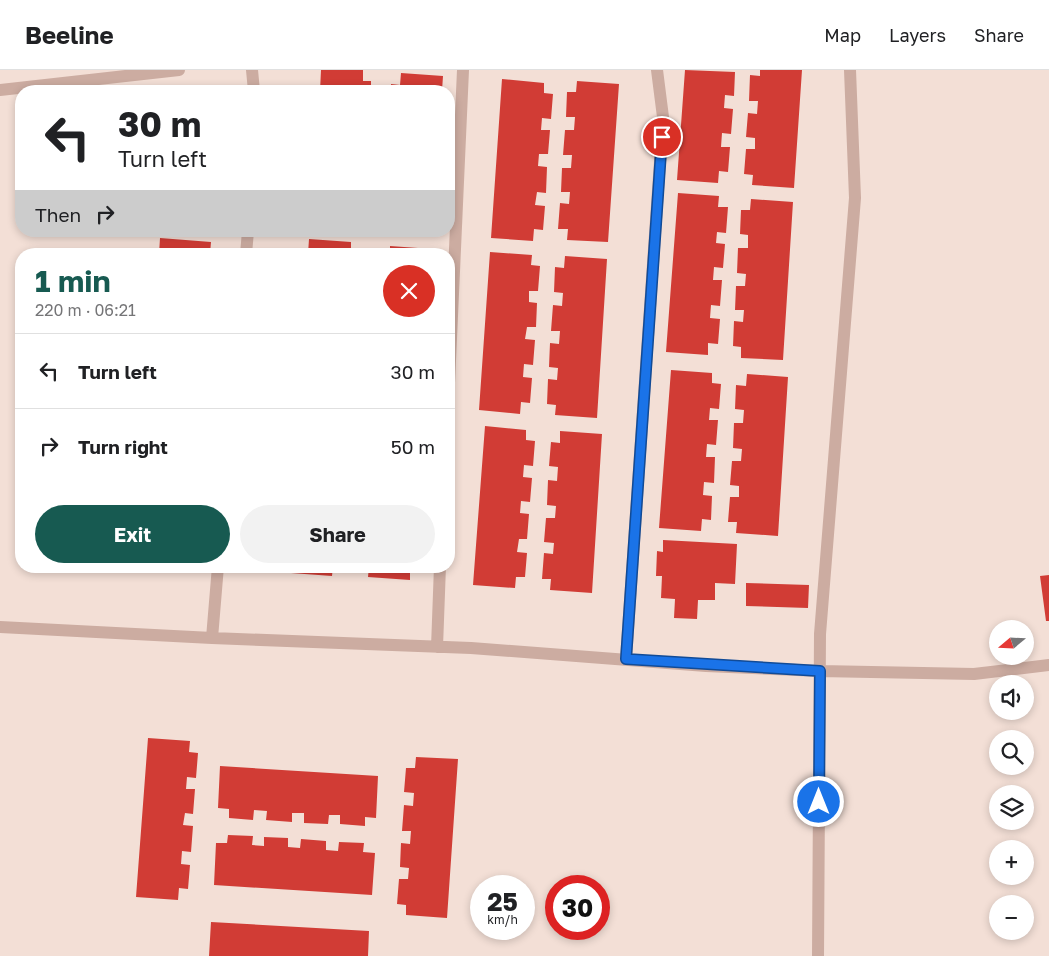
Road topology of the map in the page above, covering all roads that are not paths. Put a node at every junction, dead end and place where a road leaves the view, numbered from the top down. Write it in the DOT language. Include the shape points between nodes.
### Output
graph roads {
  1 [pos="179,70"];
  2 [pos="252,70"];
  3 [pos="463,70"];
  4 [pos="657,70"];
  5 [pos="850,70"];
  6 [pos="45,85"];
  7 [pos="253,85"];
  8 [pos="15,88"];
  9 [pos="0,90"];
  10 [pos="455,249"];
  11 [pos="217,573"];
  12 [pos="440,573"];
  13 [pos="0,627"];
  14 [pos="212,638"];
  15 [pos="437,647"];
  16 [pos="626,659"];
  17 [pos="1049,665"];
  18 [pos="820,671"];
  19 [pos="818,956"];
  1 -- 6 [label="street"];
  2 -- 7 [label="street"];
  3 -- 10 [label="street"];
  4 -- 16 [label="street" via="663,117"];
  5 -- 18 [label="street" via="855,198 820,634"];
  8 -- 9 [label="street"];
  11 -- 14 [label="street"];
  12 -- 15 [label="street"];
  13 -- 14 [label="street"];
  14 -- 15 [label="street"];
  15 -- 16 [label="street"];
  16 -- 18 [label="street"];
  17 -- 18 [label="street" via="974,674"];
  18 -- 19 [label="street"];
}
